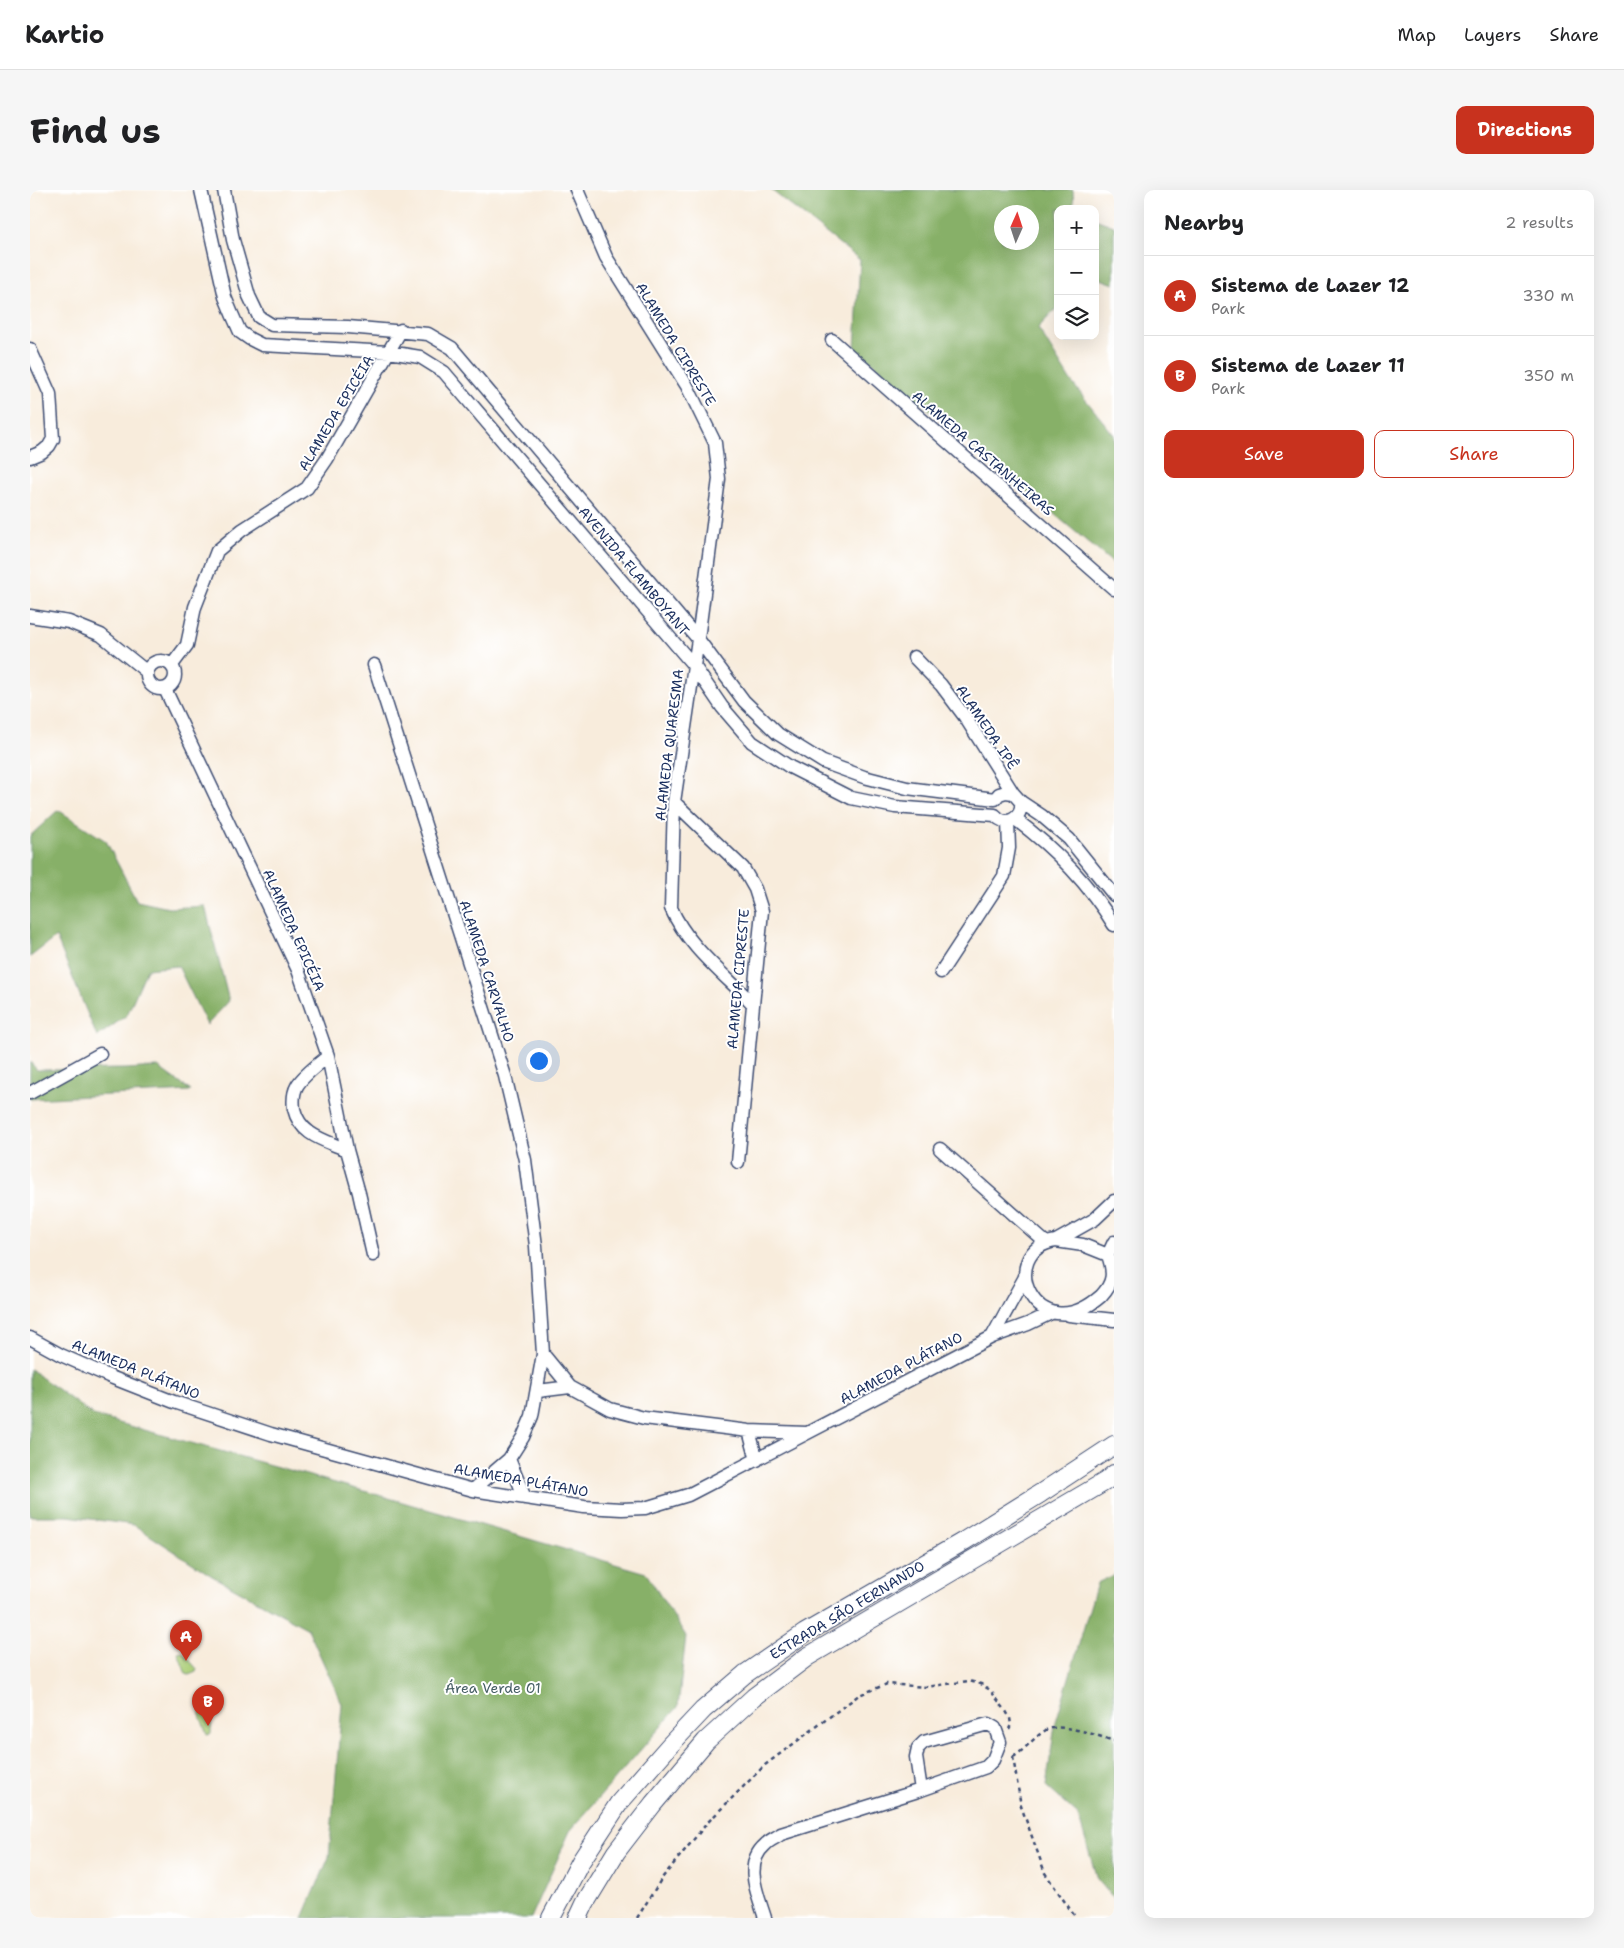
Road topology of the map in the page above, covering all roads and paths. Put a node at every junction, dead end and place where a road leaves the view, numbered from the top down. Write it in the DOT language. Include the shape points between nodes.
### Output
graph roads {
  1 [pos="201,190"];
  2 [pos="224,190"];
  3 [pos="577,190"];
  4 [pos="401,330"];
  5 [pos="832,340"];
  6 [pos="30,349"];
  7 [pos="390,352"];
  8 [pos="30,457"];
  9 [pos="1114,589"];
  10 [pos="667,602"];
  11 [pos="30,616"];
  12 [pos="651,616"];
  13 [pos="698,640"];
  14 [pos="914,657"];
  15 [pos="172,665"];
  16 [pos="374,665"];
  17 [pos="694,666"];
  18 [pos="147,672"];
  19 [pos="166,689"];
  20 [pos="1017,798"];
  21 [pos="995,799"];
  22 [pos="674,802"];
  23 [pos="995,815"];
  24 [pos="1012,820"];
  25 [pos="1114,894"];
  26 [pos="1114,925"];
  27 [pos="941,972"];
  28 [pos="752,1003"];
  29 [pos="100,1054"];
  30 [pos="328,1056"];
  31 [pos="30,1093"];
  32 [pos="940,1149"];
  33 [pos="347,1150"];
  34 [pos="738,1162"];
  35 [pos="1114,1201"];
  36 [pos="1051,1242"];
  37 [pos="1114,1242"];
  38 [pos="373,1255"];
  39 [pos="1108,1255"];
  40 [pos="1025,1278"];
  41 [pos="1112,1289"];
  42 [pos="1056,1313"];
  43 [pos="1114,1320"];
  44 [pos="992,1337"];
  45 [pos="30,1338"];
  46 [pos="543,1354"];
  47 [pos="570,1387"];
  48 [pos="538,1391"];
  49 [pos="749,1431"];
  50 [pos="809,1433"];
  51 [pos="1114,1445"];
  52 [pos="508,1459"];
  53 [pos="757,1460"];
  54 [pos="1114,1474"];
  55 [pos="473,1490"];
  56 [pos="525,1498"];
  57 [pos="1114,1741"];
  58 [pos="999,1747"];
  59 [pos="1013,1757"];
  60 [pos="921,1790"];
  61 [pos="551,1918"];
  62 [pos="578,1918"];
  63 [pos="638,1918"];
  64 [pos="765,1918"];
  65 [pos="1076,1918"];
  1 -- 7 [label="street, AVENIDA FLAMBOYANT" via="225,297 240,332 262,344"];
  2 -- 4 [label="street, AVENIDA FLAMBOYANT" via="248,296 259,317 272,325"];
  3 -- 13 [label="street, ALAMEDA CIPRESTE" via="606,257 687,386 716,443 719,480"];
  4 -- 7 [label="street, ALAMEDA EPICÉIA"];
  4 -- 10 [label="street, AVENIDA FLAMBOYANT" via="428,334 452,348"];
  5 -- 9 [label="street, ALAMEDA CASTANHEIRAS"];
  6 -- 8 [label="street" via="50,394 53,439 42,452"];
  7 -- 12 [label="street, AVENIDA FLAMBOYANT" via="420,357 444,372"];
  7 -- 15 [label="street, ALAMEDA EPICÉIA" via="307,488 216,551 195,607 187,645"];
  10 -- 12 [label="street"];
  10 -- 13 [label="street, AVENIDA FLAMBOYANT"];
  11 -- 18 [label="street" via="69,622 101,635"];
  12 -- 17 [label="street, AVENIDA FLAMBOYANT"];
  13 -- 17 [label="street, ALAMEDA QUARESMA"];
  13 -- 21 [label="street, AVENIDA FLAMBOYANT" via="744,701 778,734 823,762 907,788"];
  14 -- 20 [label="street, ALAMEDA IPÊ" via="965,717"];
  15 -- 18 [label="street" via="157,661"];
  15 -- 19 [label="street" via="176,679"];
  16 -- 46 [label="street, ALAMEDA CARVALHO" via="505,1076 526,1170 536,1246"];
  17 -- 22 [label="street, ALAMEDA QUARESMA"];
  17 -- 23 [label="street, AVENIDA FLAMBOYANT" via="722,707 752,742 790,767 851,798 895,806"];
  18 -- 19 [label="street" via="151,686 158,690"];
  19 -- 30 [label="street, ALAMEDA EPICÉIA" via="298,970"];
  20 -- 21 [label="street, AVENIDA FLAMBOYANT" via="1006,792"];
  20 -- 24 [label="street" via="1022,808"];
  20 -- 25 [label="street" via="1069,838"];
  21 -- 23 [label="street" via="992,807"];
  22 -- 28 [label="street, ALAMEDA QUARESMA" via="671,908 689,938"];
  22 -- 28 [label="street, ALAMEDA CIPRESTE" via="743,868 755,889 762,912"];
  23 -- 24 [label="street, AVENIDA FLAMBOYANT" via="1001,820"];
  24 -- 26 [label="street, AVENIDA FLAMBOYANT" via="1029,830 1068,866"];
  24 -- 27 [label="street" via="1004,876"];
  28 -- 34 [label="street, ALAMEDA CIPRESTE"];
  29 -- 31 [label="street"];
  30 -- 33 [label="street, ALAMEDA EPICÉIA"];
  30 -- 33 [label="street" via="297,1084 293,1102 298,1122 309,1134"];
  32 -- 36 [label="street"];
  33 -- 38 [label="street, ALAMEDA EPICÉIA"];
  35 -- 36 [label="street" via="1095,1219"];
  36 -- 39 [label="street" via="1089,1246"];
  36 -- 40 [label="street" via="1032,1254"];
  37 -- 39 [label="street"];
  39 -- 41 [label="street" via="1114,1276"];
  40 -- 42 [label="street" via="1028,1292 1037,1304"];
  40 -- 44 [label="street"];
  41 -- 42 [label="street" via="1076,1310"];
  42 -- 43 [label="street"];
  42 -- 44 [label="street, ALAMEDA PLÁTANO"];
  44 -- 50 [label="street, ALAMEDA PLÁTANO"];
  45 -- 55 [label="street, ALAMEDA PLÁTANO" via="61,1355 174,1402 271,1434"];
  46 -- 47 [label="street"];
  46 -- 48 [label="street, ALAMEDA CARVALHO"];
  47 -- 48 [label="street"];
  47 -- 49 [label="street" via="610,1409 636,1416"];
  48 -- 52 [label="street, ALAMEDA CARVALHO" via="523,1437"];
  49 -- 50 [label="street"];
  49 -- 53 [label="street"];
  50 -- 53 [label="street, ALAMEDA PLÁTANO"];
  51 -- 61 [label="main road, ESTRADA SÃO FERNANDO" via="964,1541 805,1632 746,1674 704,1710 619,1803 581,1861"];
  52 -- 55 [label="street, ALAMEDA CARVALHO"];
  52 -- 56 [label="street"];
  53 -- 56 [label="street, ALAMEDA PLÁTANO" via="688,1495 645,1508 584,1507"];
  54 -- 62 [label="main road, ESTRADA SÃO FERNANDO" via="807,1657 754,1697 706,1741 653,1804 616,1852"];
  55 -- 56 [label="street, ALAMEDA PLÁTANO"];
  57 -- 59 [label="path" via="1084,1732 1052,1728 1045,1730"];
  58 -- 59 [label="path"];
  58 -- 60 [label="street" via="986,1767"];
  58 -- 60 [label="street" via="995,1728 988,1724 924,1742 916,1757"];
  58 -- 63 [label="path" via="1011,1725 1010,1718 990,1690 981,1684 969,1681 926,1687 887,1684 859,1695 764,1765 708,1822 662,1878"];
  59 -- 65 [label="path" via="1021,1806 1045,1873"];
  60 -- 64 [label="street" via="782,1834 764,1845 754,1861 752,1878"];
}
